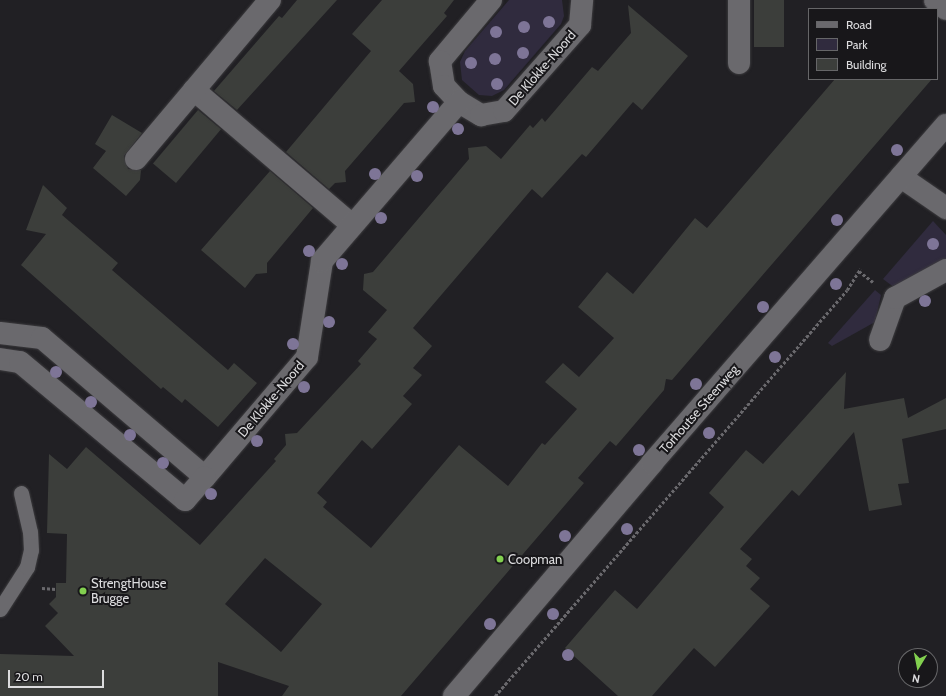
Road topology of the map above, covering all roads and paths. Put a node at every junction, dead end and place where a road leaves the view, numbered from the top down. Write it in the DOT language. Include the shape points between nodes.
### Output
graph roads {
  1 [pos="270,0"];
  2 [pos="491,0"];
  3 [pos="582,0"];
  4 [pos="739,0"];
  5 [pos="935,0"];
  6 [pos="946,9"];
  7 [pos="739,63"];
  8 [pos="194,90"];
  9 [pos="459,102"];
  10 [pos="944,132"];
  11 [pos="136,159"];
  12 [pos="901,177"];
  13 [pos="946,208"];
  14 [pos="352,225"];
  15 [pos="863,264"];
  16 [pos="946,270"];
  17 [pos="0,333"];
  18 [pos="880,340"];
  19 [pos="0,359"];
  20 [pos="205,477"];
  21 [pos="21,493"];
  22 [pos="41,588"];
  23 [pos="56,589"];
  24 [pos="0,609"];
  25 [pos="454,696"];
  26 [pos="495,696"];
  1 -- 8 [label="street"];
  2 -- 9 [label="street, De Klokke-Noord" via="440,61 444,86"];
  3 -- 9 [label="street, De Klokke-Noord" via="580,25 504,111 481,114"];
  4 -- 7 [label="street"];
  5 -- 6 [label="street"];
  8 -- 11 [label="street"];
  8 -- 14 [label="street"];
  9 -- 14 [label="street, De Klokke-Noord"];
  10 -- 12 [label="street, Torhoutse Steenweg"];
  12 -- 13 [label="street"];
  12 -- 25 [label="street, Torhoutse Steenweg" via="652,463"];
  14 -- 20 [label="street, De Klokke-Noord" via="322,261 307,357"];
  15 -- 26 [label="path" via="847,290"];
  16 -- 18 [label="street" via="895,298"];
  17 -- 20 [label="street" via="42,338"];
  19 -- 20 [label="street, De Klokke-Noord" via="20,362 185,500"];
  21 -- 24 [label="lane" via="30,532 31,550 27,567"];
  22 -- 23 [label="path"];
}
